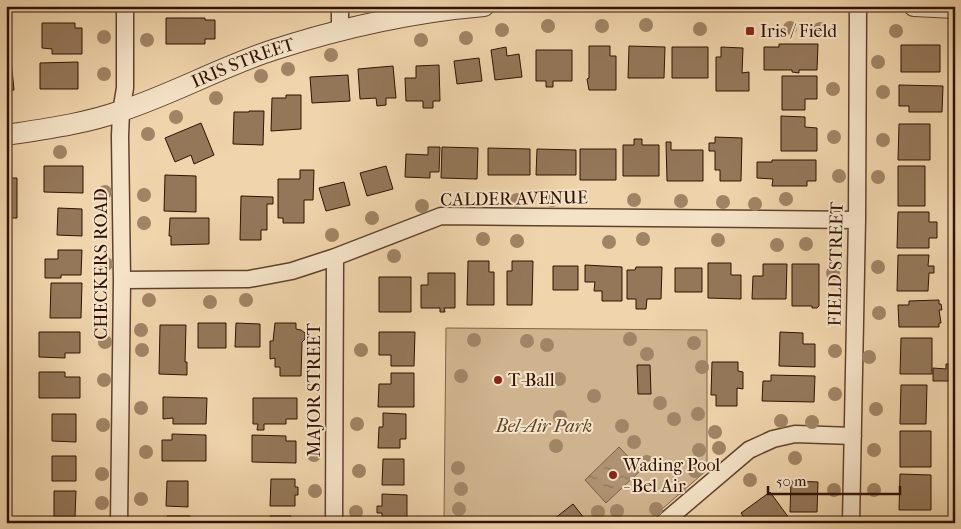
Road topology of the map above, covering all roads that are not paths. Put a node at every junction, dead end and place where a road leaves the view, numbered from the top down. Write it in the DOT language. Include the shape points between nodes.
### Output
graph roads {
  1 [pos="125,6"];
  2 [pos="340,6"];
  3 [pos="484,6"];
  4 [pos="858,6"];
  5 [pos="914,6"];
  6 [pos="955,8"];
  7 [pos="340,30"];
  8 [pos="121,112"];
  9 [pos="6,135"];
  10 [pos="857,220"];
  11 [pos="334,257"];
  12 [pos="122,280"];
  13 [pos="853,436"];
  14 [pos="120,523"];
  15 [pos="334,523"];
  16 [pos="663,523"];
  17 [pos="851,523"];
  1 -- 8 [label="street, CHECKERS ROAD" via="125,88"];
  2 -- 7 [label="street"];
  3 -- 7 [label="street, IRIS STREET"];
  4 -- 10 [label="street, FIELD STREET"];
  5 -- 6 [label="street"];
  7 -- 8 [label="street, IRIS STREET" via="271,51"];
  8 -- 9 [label="street, IRIS STREET" via="89,121"];
  8 -- 12 [label="street, CHECKERS ROAD"];
  10 -- 11 [label="street, CALDER AVENUE" via="441,216"];
  10 -- 13 [label="street, FIELD STREET"];
  11 -- 12 [label="street, CALDER AVENUE" via="292,272 249,279"];
  11 -- 15 [label="street, MAJOR STREET"];
  12 -- 14 [label="street, CHECKERS ROAD"];
  13 -- 16 [label="street" via="795,434 765,442 749,450"];
  13 -- 17 [label="street, FIELD STREET"];
}
